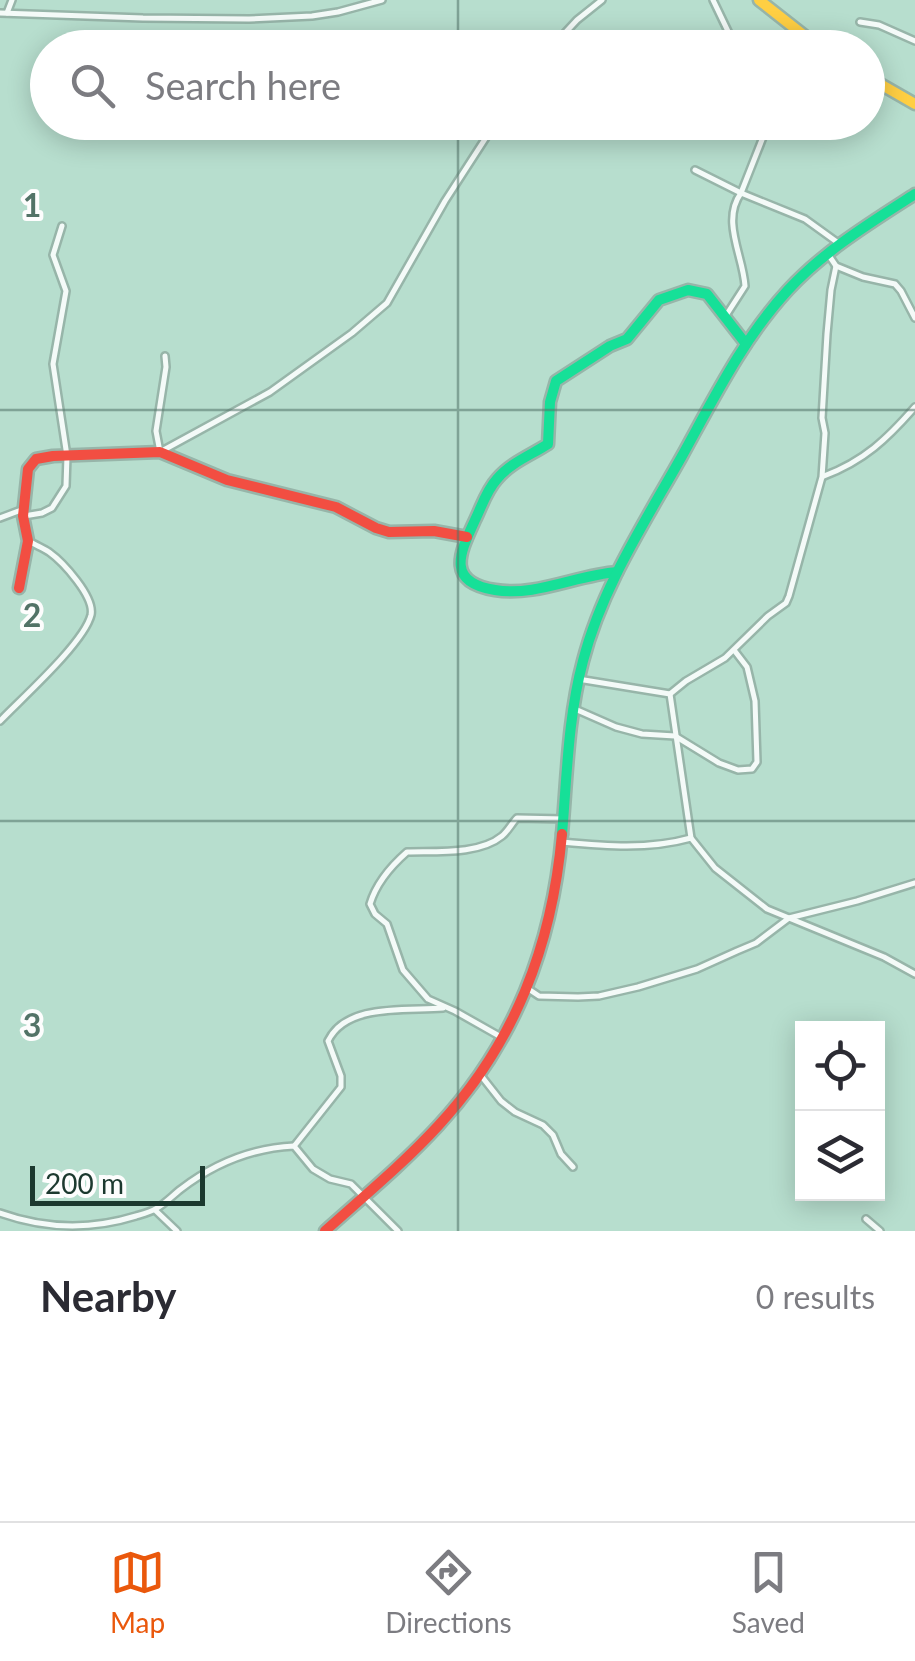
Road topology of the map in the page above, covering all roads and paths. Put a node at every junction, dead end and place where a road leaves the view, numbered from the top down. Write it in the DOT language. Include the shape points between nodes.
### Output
graph roads {
  1 [pos="12,0"];
  2 [pos="382,0"];
  3 [pos="602,0"];
  4 [pos="713,0"];
  5 [pos="759,0"];
  6 [pos="4,13"];
  7 [pos="860,22"];
  8 [pos="568,30"];
  9 [pos="727,30"];
  10 [pos="797,30"];
  11 [pos="915,41"];
  12 [pos="885,87"];
  13 [pos="915,104"];
  14 [pos="484,140"];
  15 [pos="762,140"];
  16 [pos="695,170"];
  17 [pos="741,193"];
  18 [pos="915,194"];
  19 [pos="62,226"];
  20 [pos="841,244"];
  21 [pos="828,254"];
  22 [pos="836,266"];
  23 [pos="726,317"];
  24 [pos="915,318"];
  25 [pos="746,344"];
  26 [pos="165,356"];
  27 [pos="915,406"];
  28 [pos="160,452"];
  29 [pos="67,456"];
  30 [pos="822,477"];
  31 [pos="24,512"];
  32 [pos="0,518"];
  33 [pos="467,537"];
  34 [pos="28,541"];
  35 [pos="616,572"];
  36 [pos="18,588"];
  37 [pos="734,650"];
  38 [pos="578,679"];
  39 [pos="670,694"];
  40 [pos="574,708"];
  41 [pos="0,721"];
  42 [pos="675,736"];
  43 [pos="564,820"];
  44 [pos="691,838"];
  45 [pos="562,842"];
  46 [pos="915,883"];
  47 [pos="789,918"];
  48 [pos="915,974"];
  49 [pos="527,988"];
  50 [pos="446,1008"];
  51 [pos="500,1036"];
  52 [pos="479,1073"];
  53 [pos="294,1146"];
  54 [pos="573,1167"];
  55 [pos="362,1196"];
  56 [pos="155,1210"];
  57 [pos="0,1214"];
  58 [pos="866,1219"];
  59 [pos="333,1228"];
  60 [pos="177,1231"];
  61 [pos="398,1231"];
  62 [pos="880,1231"];
  1 -- 6 [label="street"];
  2 -- 6 [label="street" via="325,14 265,18"];
  3 -- 8 [label="street"];
  4 -- 9 [label="street"];
  5 -- 10 [label="street"];
  7 -- 11 [label="street"];
  12 -- 13 [label="street"];
  14 -- 28 [label="street" via="386,303 270,392"];
  15 -- 17 [label="street"];
  16 -- 17 [label="street"];
  17 -- 20 [label="street" via="805,219"];
  17 -- 23 [label="street" via="732,215 745,286"];
  18 -- 20 [label="street"];
  19 -- 29 [label="street" via="52,255 66,291 53,364"];
  20 -- 21 [label="street"];
  21 -- 22 [label="street"];
  21 -- 25 [label="street" via="789,288"];
  22 -- 24 [label="street" via="895,284"];
  22 -- 30 [label="street"];
  23 -- 25 [label="street"];
  23 -- 33 [label="street" via="707,294 670,294 627,339 556,382 548,444 494,482"];
  25 -- 35 [label="street"];
  26 -- 28 [label="street" via="156,431"];
  27 -- 30 [label="street" via="872,450"];
  28 -- 29 [label="street"];
  28 -- 33 [label="street" via="227,480 336,507 389,532"];
  29 -- 31 [label="street" via="66,486 52,508"];
  29 -- 31 [label="street" via="29,465"];
  30 -- 37 [label="street" via="786,603"];
  31 -- 32 [label="street"];
  31 -- 34 [label="street"];
  33 -- 35 [label="street" via="459,563 480,586 529,591"];
  34 -- 36 [label="street"];
  34 -- 41 [label="street" via="74,576 91,614 85,629"];
  35 -- 38 [label="street"];
  37 -- 39 [label="street"];
  37 -- 42 [label="street" via="748,668 755,701 756,765 738,770"];
  38 -- 39 [label="street"];
  38 -- 40 [label="street"];
  39 -- 42 [label="street"];
  40 -- 42 [label="street" via="616,727"];
  40 -- 43 [label="street"];
  42 -- 44 [label="street"];
  43 -- 45 [label="street"];
  43 -- 50 [label="street" via="517,818 482,846 407,852 374,890 370,904 388,924 403,970 428,999"];
  44 -- 45 [label="street" via="655,846"];
  44 -- 47 [label="street" via="715,868"];
  45 -- 49 [label="street" via="553,910"];
  46 -- 47 [label="street"];
  47 -- 48 [label="street"];
  47 -- 49 [label="street" via="737,952 638,987 578,997 539,996"];
  49 -- 51 [label="street"];
  50 -- 51 [label="street"];
  50 -- 53 [label="street" via="354,1016 334,1029 328,1041 342,1088"];
  51 -- 52 [label="street"];
  52 -- 54 [label="street" via="501,1101 553,1135"];
  52 -- 55 [label="street" via="441,1122"];
  53 -- 55 [label="street" via="313,1169 351,1184"];
  53 -- 56 [label="street" via="236,1156"];
  55 -- 59 [label="street"];
  55 -- 61 [label="street"];
  56 -- 57 [label="street" via="94,1227"];
  56 -- 60 [label="street"];
  58 -- 62 [label="street"];
}
